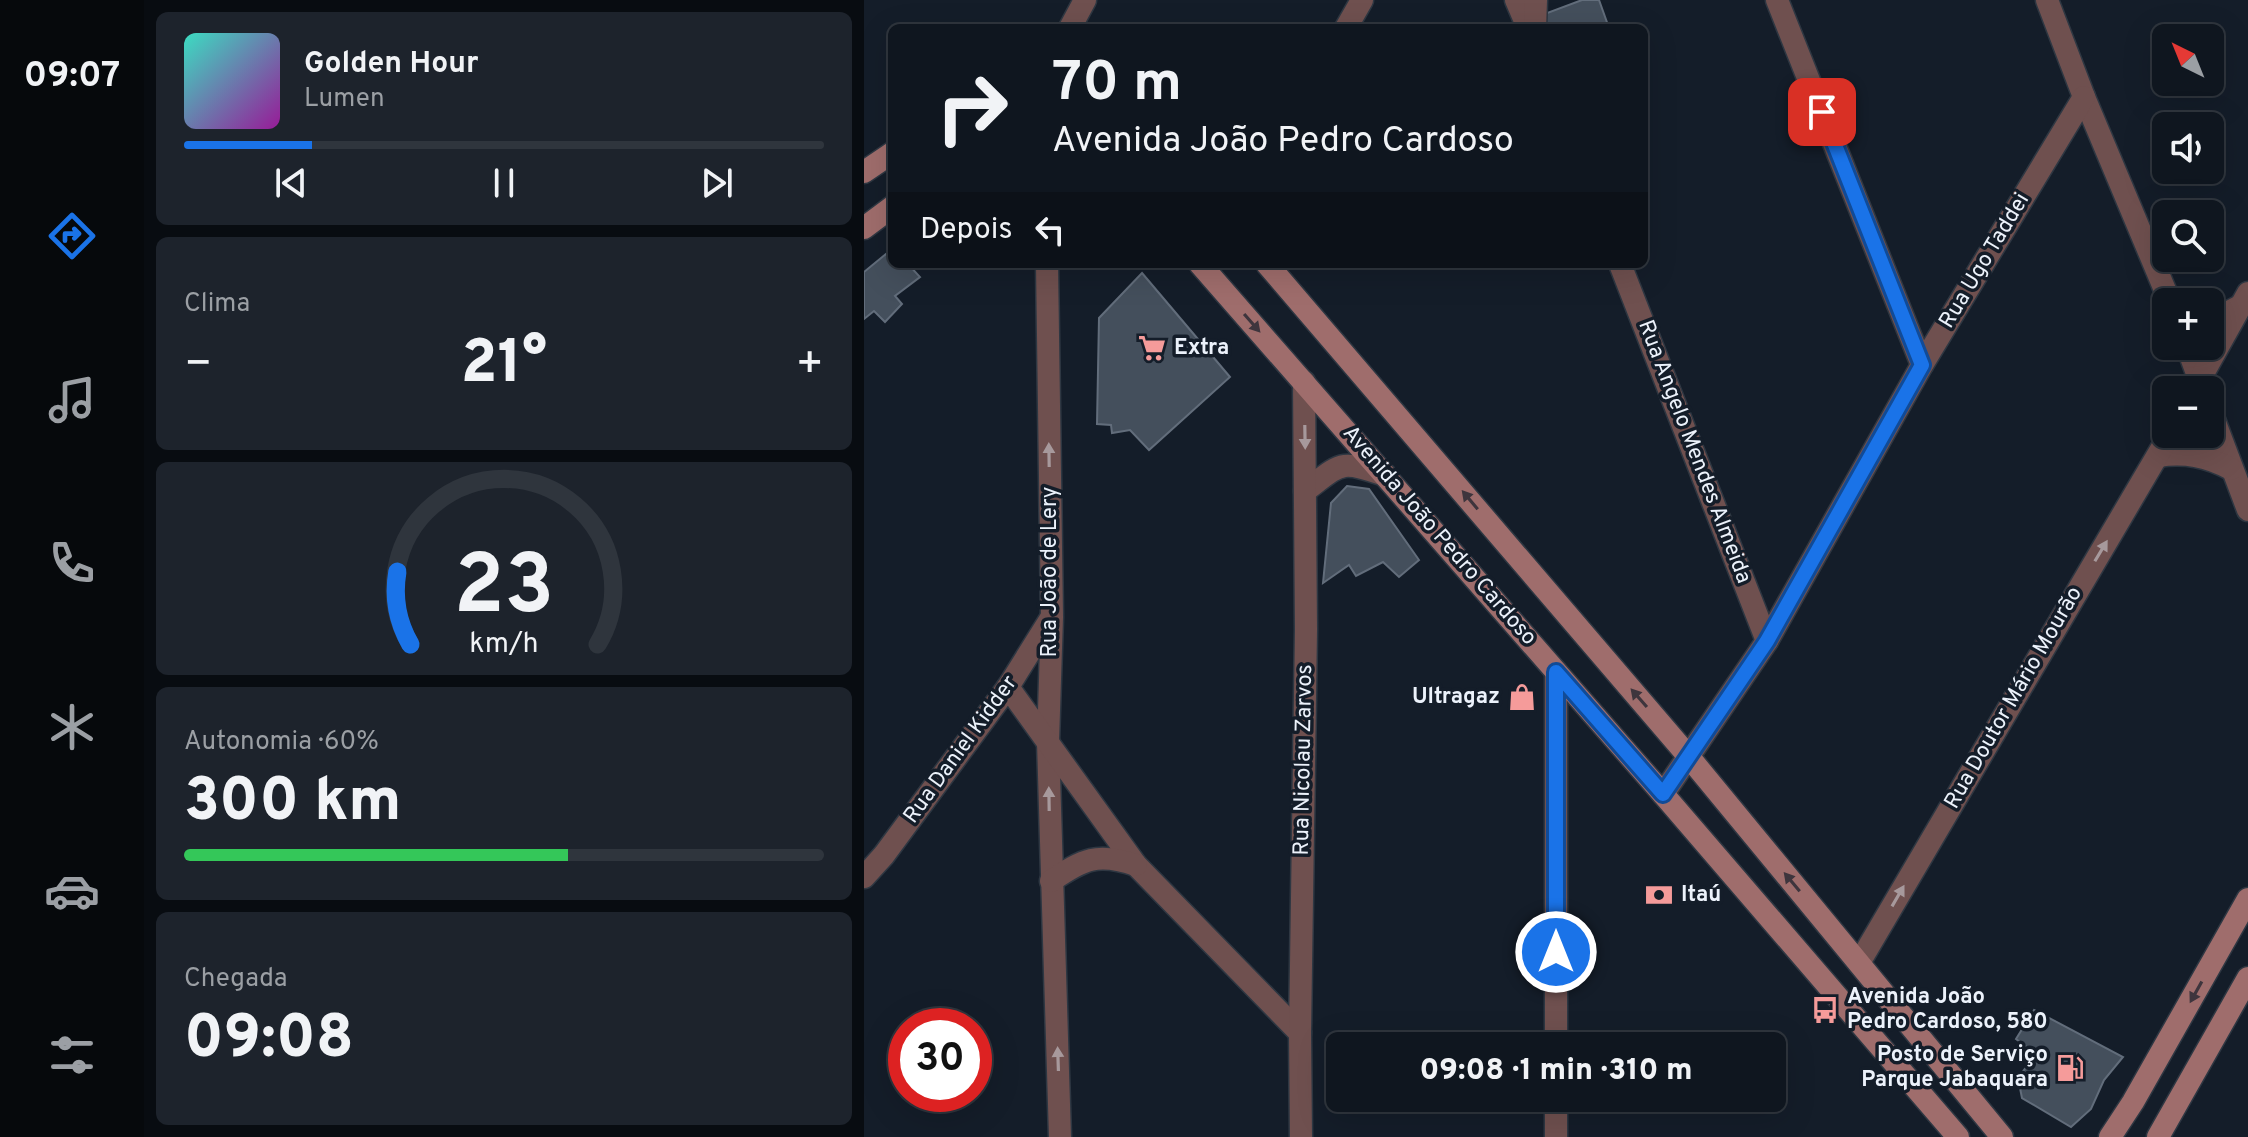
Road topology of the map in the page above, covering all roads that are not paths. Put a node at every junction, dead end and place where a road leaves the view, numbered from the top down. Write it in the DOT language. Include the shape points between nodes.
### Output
graph roads {
  1 [pos="1085,0"];
  2 [pos="1362,0"];
  3 [pos="1516,0"];
  4 [pos="1536,0"];
  5 [pos="1777,0"];
  6 [pos="2047,0"];
  7 [pos="1072,24"];
  8 [pos="1348,24"];
  9 [pos="1526,24"];
  10 [pos="1535,24"];
  11 [pos="2084,97"];
  12 [pos="888,156"];
  13 [pos="864,172"];
  14 [pos="888,210"];
  15 [pos="864,228"];
  16 [pos="1047,268"];
  17 [pos="1204,268"];
  18 [pos="1270,268"];
  19 [pos="1622,268"];
  20 [pos="2164,288"];
  21 [pos="2245,299"];
  22 [pos="2224,314"];
  23 [pos="1922,365"];
  24 [pos="2205,376"];
  25 [pos="1304,382"];
  26 [pos="2162,448"];
  27 [pos="2224,448"];
  28 [pos="2158,456"];
  29 [pos="2231,469"];
  30 [pos="1385,475"];
  31 [pos="1305,491"];
  32 [pos="2248,510"];
  33 [pos="1052,617"];
  34 [pos="1767,641"];
  35 [pos="1556,672"];
  36 [pos="1008,687"];
  37 [pos="1048,742"];
  38 [pos="1689,757"];
  39 [pos="1663,794"];
  40 [pos="874,856"];
  41 [pos="1136,865"];
  42 [pos="864,877"];
  43 [pos="1051,881"];
  44 [pos="2248,899"];
  45 [pos="1859,963"];
  46 [pos="2248,978"];
  47 [pos="1556,1032"];
  48 [pos="1300,1033"];
  49 [pos="1556,1118"];
  50 [pos="1060,1137"];
  51 [pos="1301,1137"];
  52 [pos="1572,1137"];
  53 [pos="1958,1137"];
  54 [pos="2002,1137"];
  55 [pos="2110,1137"];
  56 [pos="2158,1137"];
  1 -- 7 [label="street"];
  2 -- 8 [label="street"];
  3 -- 9 [label="street"];
  4 -- 10 [label="street"];
  5 -- 23 [label="street"];
  6 -- 11 [label="street"];
  11 -- 20 [label="street"];
  11 -- 23 [label="street, Rua Ugo Taddei"];
  12 -- 13 [label="main road"];
  14 -- 15 [label="main road"];
  33 -- 16 [label="street, Rua João de Lery, one-way"];
  17 -- 25 [label="main road, Avenida João Pedro Cardoso, one-way"];
  38 -- 18 [label="main road, Avenida João Pedro Cardoso, one-way"];
  19 -- 34 [label="street, Rua Angelo Mendes Almeida"];
  21 -- 22 [label="street"];
  21 -- 24 [label="street"];
  23 -- 34 [label="street, Rua Ugo Taddei"];
  25 -- 30 [label="main road, Avenida João Pedro Cardoso"];
  25 -- 31 [label="street, Rua Nicolau Zarvos, one-way"];
  26 -- 28 [label="street, Rua Doutor Mário Mourão"];
  27 -- 29 [label="street"];
  28 -- 29 [label="street" via="2190,454"];
  45 -- 28 [label="street, Rua Doutor Mário Mourão, one-way"];
  29 -- 32 [label="street"];
  30 -- 31 [label="street" via="1355,465 1338,466"];
  30 -- 35 [label="main road, Avenida João Pedro Cardoso"];
  31 -- 48 [label="street, Rua Nicolau Zarvos"];
  33 -- 36 [label="street, Rua Daniel Kidder"];
  33 -- 37 [label="street, Rua João de Lery"];
  34 -- 38 [label="street, Rua Ugo Taddei"];
  35 -- 39 [label="main road, Avenida João Pedro Cardoso"];
  35 -- 47 [label="street"];
  36 -- 37 [label="street"];
  36 -- 40 [label="street, Rua Daniel Kidder"];
  37 -- 41 [label="street"];
  43 -- 37 [label="street, Rua João de Lery, one-way"];
  38 -- 39 [label="street, Rua Ugo Taddei"];
  45 -- 38 [label="main road, Avenida João Pedro Cardoso, one-way"];
  39 -- 53 [label="main road, Avenida João Pedro Cardoso"];
  40 -- 42 [label="street, Rua Daniel Kidder"];
  41 -- 43 [label="street" via="1114,858 1086,860"];
  41 -- 48 [label="street"];
  50 -- 43 [label="street, Rua João de Lery, one-way"];
  44 -- 55 [label="main road, one-way"];
  45 -- 54 [label="main road, Avenida João Pedro Cardoso"];
  46 -- 56 [label="main road"];
  48 -- 51 [label="street, Rua Nicolau Zarvos"];
  49 -- 52 [label="street"];
}
